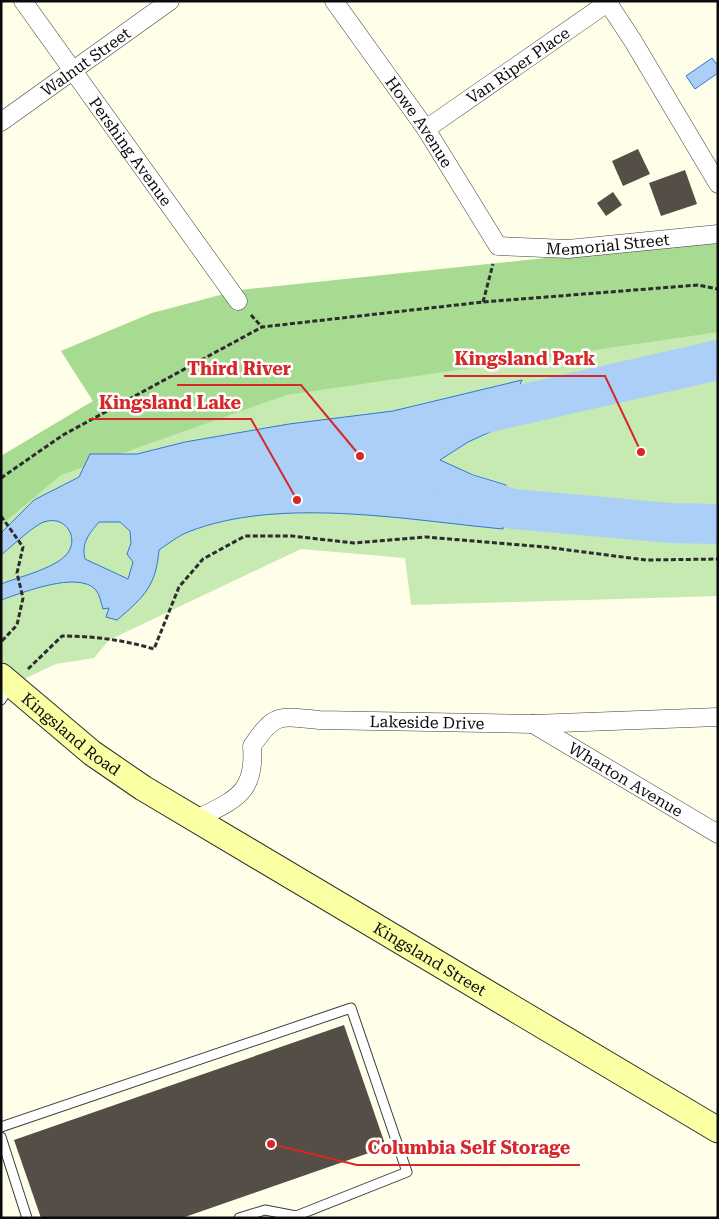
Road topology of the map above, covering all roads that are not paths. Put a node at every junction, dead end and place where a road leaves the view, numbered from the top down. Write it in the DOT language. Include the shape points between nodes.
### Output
graph roads {
  1 [pos="23,1"];
  2 [pos="170,1"];
  3 [pos="334,1"];
  4 [pos="609,2"];
  5 [pos="74,70"];
  6 [pos="1,122"];
  7 [pos="426,129"];
  8 [pos="718,184"];
  9 [pos="718,234"];
  10 [pos="498,246"];
  11 [pos="238,301"];
  12 [pos="10,683"];
  13 [pos="718,718"];
  14 [pos="533,724"];
  15 [pos="143,788"];
  16 [pos="195,820"];
  17 [pos="718,834"];
  18 [pos="1,1127"];
  19 [pos="718,1130"];
  20 [pos="1,1137"];
  21 [pos="296,1217"];
  22 [pos="27,1218"];
  23 [pos="239,1218"];
  1 -- 5 [label="street, Pershing Avenue"];
  2 -- 5 [label="street, Walnut Street"];
  3 -- 7 [label="street, Howe Avenue"];
  4 -- 7 [label="street, Van Riper Place"];
  4 -- 8 [label="street"];
  5 -- 6 [label="street, Walnut Street"];
  5 -- 11 [label="street, Pershing Avenue"];
  7 -- 10 [label="street, Howe Avenue"];
  9 -- 10 [label="street, Memorial Street" via="568,249"];
  12 -- 15 [label="main road, Kingsland Road" via="92,753"];
  13 -- 14 [label="street, Lakeside Drive"];
  14 -- 16 [label="street, Lakeside Drive" via="287,717 270,721 252,746 254,765 244,791"];
  14 -- 17 [label="street, Wharton Avenue"];
  15 -- 16 [label="main road, Kingsland Street"];
  16 -- 19 [label="main road, Kingsland Street"];
  18 -- 21 [label="lane" via="352,1008 407,1172"];
  20 -- 22 [label="lane"];
  21 -- 23 [label="lane" via="265,1210"];
}
